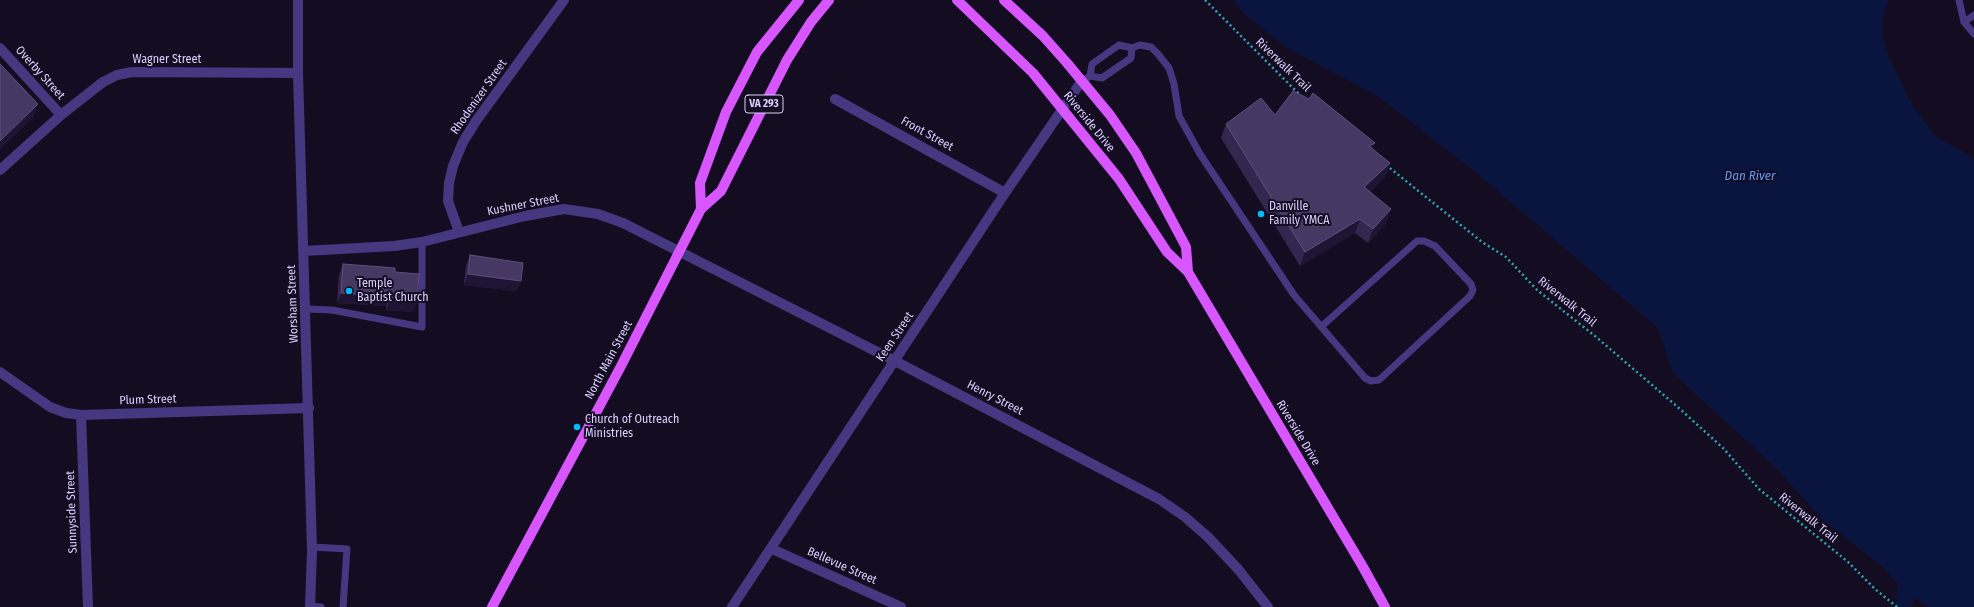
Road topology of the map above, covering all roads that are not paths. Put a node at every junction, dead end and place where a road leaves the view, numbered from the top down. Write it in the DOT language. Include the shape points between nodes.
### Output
graph roads {
  1 [pos="298,0"];
  2 [pos="564,0"];
  3 [pos="799,0"];
  4 [pos="829,0"];
  5 [pos="957,0"];
  6 [pos="1004,0"];
  7 [pos="1959,0"];
  8 [pos="1974,15"];
  9 [pos="1964,22"];
  10 [pos="1974,34"];
  11 [pos="0,48"];
  12 [pos="1132,48"];
  13 [pos="298,74"];
  14 [pos="1090,76"];
  15 [pos="1081,82"];
  16 [pos="835,98"];
  17 [pos="1062,110"];
  18 [pos="61,115"];
  19 [pos="0,170"];
  20 [pos="1005,193"];
  21 [pos="701,209"];
  22 [pos="459,232"];
  23 [pos="422,242"];
  24 [pos="304,251"];
  25 [pos="680,251"];
  26 [pos="1188,272"];
  27 [pos="306,309"];
  28 [pos="1322,326"];
  29 [pos="895,361"];
  30 [pos="0,372"];
  31 [pos="309,408"];
  32 [pos="81,415"];
  33 [pos="312,547"];
  34 [pos="772,549"];
  35 [pos="310,606"];
  36 [pos="88,607"];
  37 [pos="321,607"];
  38 [pos="343,607"];
  39 [pos="492,607"];
  40 [pos="732,607"];
  41 [pos="901,607"];
  42 [pos="1268,607"];
  43 [pos="1385,607"];
  1 -- 13 [label="street, Worsham Street"];
  2 -- 22 [label="street, Rhodenizer Street" via="463,142 453,166 448,201"];
  3 -- 21 [label="main road, North Main Street / VA 293" via="757,52 726,112 700,183"];
  4 -- 21 [label="main road, North Main Street / VA 293" via="811,22 787,60 721,191"];
  5 -- 17 [label="main road, Riverside Drive" via="1033,73"];
  6 -- 15 [label="main road, Riverside Drive" via="1043,36"];
  7 -- 9 [label="lane"];
  8 -- 9 [label="lane"];
  9 -- 10 [label="lane"];
  11 -- 18 [label="street, Overby Street"];
  12 -- 14 [label="lane" via="1130,58 1102,78"];
  12 -- 14 [label="lane" via="1119,45 1092,64"];
  12 -- 28 [label="lane" via="1151,47 1169,68 1179,116 1200,154 1294,295"];
  13 -- 18 [label="street, Wagner Street" via="132,72 117,75 103,82"];
  13 -- 24 [label="street, Worsham Street"];
  14 -- 15 [label="lane"];
  15 -- 17 [label="street, Keen Street"];
  15 -- 26 [label="main road, Riverside Drive" via="1110,115 1136,153 1186,247"];
  16 -- 20 [label="street, Front Street"];
  17 -- 20 [label="street, Keen Street"];
  17 -- 26 [label="main road, Riverside Drive" via="1119,180 1167,252"];
  18 -- 19 [label="street, Wagner Street"];
  20 -- 29 [label="street, Keen Street"];
  21 -- 25 [label="main road, North Main Street / VA 293"];
  22 -- 23 [label="street"];
  22 -- 25 [label="street, Kushner Street" via="525,216 564,209 577,210 624,223"];
  23 -- 24 [label="street"];
  23 -- 27 [label="lane" via="422,327 332,310"];
  24 -- 27 [label="street, Worsham Street"];
  25 -- 29 [label="street, Henry Street"];
  25 -- 39 [label="main road, North Main Street / VA 293"];
  26 -- 43 [label="main road, Riverside Drive"];
  27 -- 31 [label="street, Worsham Street"];
  28 -- 28 [label="lane" via="1365,378 1371,381 1379,380 1470,296 1473,290 1471,284 1436,246 1424,240 1417,241"];
  29 -- 34 [label="street, Keen Street"];
  29 -- 42 [label="street, Henry Street" via="1159,498 1185,516 1208,537"];
  30 -- 32 [label="street, Plum Street" via="50,407"];
  31 -- 32 [label="street, Plum Street"];
  31 -- 33 [label="street, Worsham Street"];
  32 -- 36 [label="street, Sunnyside Street"];
  33 -- 35 [label="street, Worsham Street"];
  33 -- 38 [label="lane" via="348,549"];
  34 -- 40 [label="street, Keen Street"];
  34 -- 41 [label="street, Bellevue Street"];
  35 -- 37 [label="lane"];
}
